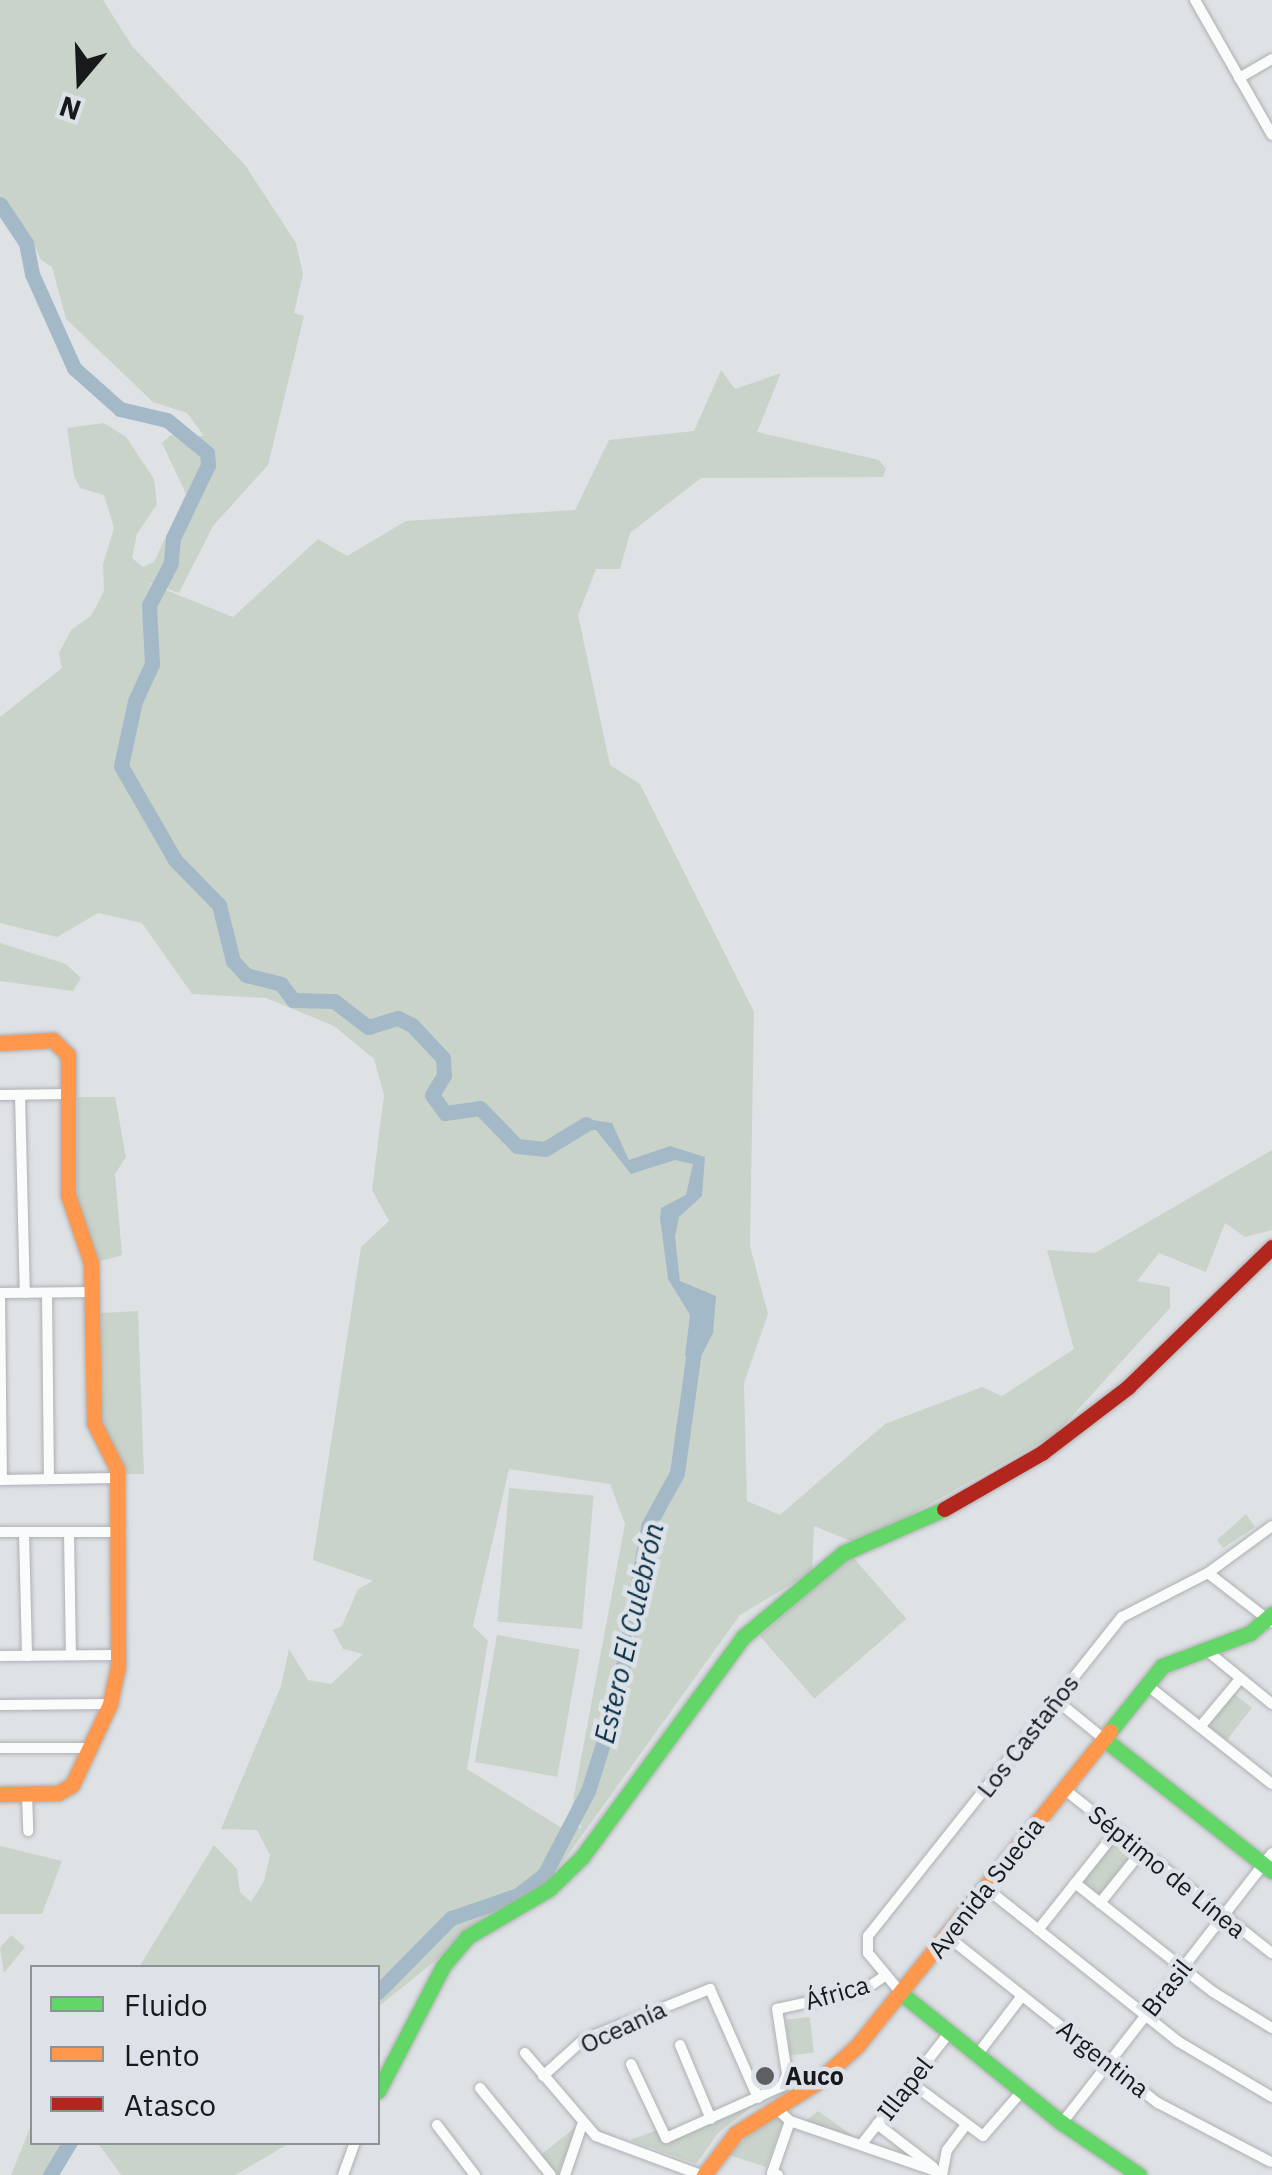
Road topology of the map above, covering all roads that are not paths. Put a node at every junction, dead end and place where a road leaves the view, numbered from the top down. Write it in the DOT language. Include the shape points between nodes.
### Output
graph roads {
  1 [pos="1195,0"];
  2 [pos="1272,58"];
  3 [pos="1238,78"];
  4 [pos="1272,135"];
  5 [pos="0,1043"];
  6 [pos="69,1094"];
  7 [pos="0,1095"];
  8 [pos="20,1095"];
  9 [pos="1272,1247"];
  10 [pos="47,1292"];
  11 [pos="93,1292"];
  12 [pos="0,1293"];
  13 [pos="25,1293"];
  14 [pos="116,1478"];
  15 [pos="48,1479"];
  16 [pos="1,1480"];
  17 [pos="1272,1526"];
  18 [pos="0,1532"];
  19 [pos="24,1532"];
  20 [pos="69,1532"];
  21 [pos="116,1532"];
  22 [pos="1208,1572"];
  23 [pos="1271,1619"];
  24 [pos="1204,1649"];
  25 [pos="71,1655"];
  26 [pos="118,1655"];
  27 [pos="0,1656"];
  28 [pos="27,1656"];
  29 [pos="1240,1679"];
  30 [pos="1147,1685"];
  31 [pos="1056,1700"];
  32 [pos="110,1704"];
  33 [pos="1272,1704"];
  34 [pos="0,1705"];
  35 [pos="1200,1727"];
  36 [pos="1104,1738"];
  37 [pos="0,1748"];
  38 [pos="90,1748"];
  39 [pos="1272,1784"];
  40 [pos="1064,1789"];
  41 [pos="0,1794"];
  42 [pos="27,1794"];
  43 [pos="28,1831"];
  44 [pos="1116,1832"];
  45 [pos="1141,1852"];
  46 [pos="1269,1863"];
  47 [pos="1075,1884"];
  48 [pos="986,1888"];
  49 [pos="1100,1903"];
  50 [pos="1222,1918"];
  51 [pos="1038,1930"];
  52 [pos="947,1936"];
  53 [pos="1272,1954"];
  54 [pos="1183,1968"];
  55 [pos="882,1978"];
  56 [pos="902,1994"];
  57 [pos="1022,1996"];
  58 [pos="1146,2016"];
  59 [pos="1272,2028"];
  60 [pos="949,2033"];
  61 [pos="680,2045"];
  62 [pos="525,2053"];
  63 [pos="976,2055"];
  64 [pos="631,2064"];
  65 [pos="1108,2064"];
  66 [pos="543,2076"];
  67 [pos="910,2082"];
  68 [pos="380,2087"];
  69 [pos="480,2088"];
  70 [pos="1022,2092"];
  71 [pos="1272,2097"];
  72 [pos="758,2098"];
  73 [pos="776,2108"];
  74 [pos="710,2119"];
  75 [pos="790,2121"];
  76 [pos="583,2122"];
  77 [pos="1062,2123"];
  78 [pos="878,2124"];
  79 [pos="437,2125"];
  80 [pos="966,2125"];
  81 [pos="355,2145"];
  82 [pos="861,2145"];
  83 [pos="1271,2161"];
  84 [pos="775,2174"];
  85 [pos="942,2174"];
  86 [pos="343,2175"];
  87 [pos="475,2175"];
  88 [pos="551,2175"];
  89 [pos="565,2175"];
  90 [pos="702,2175"];
  91 [pos="1139,2175"];
  92 [pos="1266,2175"];
  1 -- 3 [label="street"];
  2 -- 3 [label="street"];
  3 -- 4 [label="street"];
  5 -- 6 [label="street" via="61,1044 68,1055"];
  6 -- 8 [label="street"];
  6 -- 11 [label="street" via="69,1201 90,1252"];
  7 -- 8 [label="street"];
  8 -- 13 [label="street"];
  9 -- 68 [label="street" via="1128,1387 1042,1452 981,1493 843,1553 743,1637 582,1856 548,1890 468,1937 443,1966"];
  10 -- 11 [label="street"];
  10 -- 13 [label="street"];
  10 -- 15 [label="street"];
  11 -- 14 [label="street" via="94,1422 114,1456"];
  12 -- 13 [label="street"];
  12 -- 16 [label="street"];
  14 -- 15 [label="street"];
  14 -- 21 [label="street"];
  15 -- 16 [label="street"];
  17 -- 22 [label="street, Los Castaños"];
  18 -- 19 [label="street"];
  19 -- 20 [label="street"];
  19 -- 28 [label="street"];
  20 -- 21 [label="street"];
  20 -- 25 [label="street"];
  21 -- 26 [label="street"];
  22 -- 23 [label="street"];
  22 -- 31 [label="street, Los Castaños" via="1122,1616"];
  23 -- 24 [label="street, Avenida Suecia"];
  24 -- 29 [label="street"];
  24 -- 30 [label="street, Avenida Suecia" via="1166,1662"];
  25 -- 26 [label="street"];
  25 -- 28 [label="street"];
  26 -- 32 [label="street"];
  27 -- 28 [label="street"];
  29 -- 33 [label="street"];
  29 -- 35 [label="street"];
  30 -- 35 [label="street"];
  30 -- 36 [label="street, Avenida Suecia"];
  31 -- 36 [label="street"];
  31 -- 55 [label="street, Los Castaños" via="866,1938"];
  32 -- 34 [label="street"];
  32 -- 38 [label="street"];
  35 -- 39 [label="street"];
  36 -- 40 [label="street, Avenida Suecia"];
  36 -- 46 [label="street"];
  37 -- 38 [label="street"];
  38 -- 42 [label="street" via="72,1785"];
  40 -- 44 [label="street, Séptimo de Línea"];
  40 -- 48 [label="street, Avenida Suecia"];
  41 -- 42 [label="street"];
  42 -- 43 [label="street"];
  44 -- 45 [label="street, Séptimo de Línea"];
  44 -- 47 [label="street"];
  45 -- 49 [label="street"];
  45 -- 50 [label="street, Séptimo de Línea"];
  46 -- 50 [label="street, Brasil"];
  47 -- 49 [label="street"];
  47 -- 51 [label="street"];
  48 -- 51 [label="street"];
  48 -- 52 [label="street, Avenida Suecia"];
  49 -- 54 [label="street"];
  50 -- 53 [label="street, Séptimo de Línea"];
  50 -- 54 [label="street, Brasil"];
  51 -- 58 [label="street"];
  52 -- 56 [label="street, Avenida Suecia"];
  52 -- 57 [label="street, Argentina"];
  54 -- 58 [label="street, Brasil"];
  54 -- 59 [label="street"];
  55 -- 56 [label="street"];
  55 -- 72 [label="street, África" via="864,1990 777,2009 786,2079"];
  56 -- 60 [label="street"];
  56 -- 73 [label="street, Avenida Suecia" via="843,2060"];
  57 -- 63 [label="street"];
  57 -- 65 [label="street, Argentina"];
  58 -- 65 [label="street, Brasil"];
  58 -- 71 [label="street"];
  60 -- 63 [label="street"];
  60 -- 67 [label="street, Illapel"];
  61 -- 74 [label="street"];
  62 -- 66 [label="street"];
  63 -- 70 [label="street"];
  64 -- 74 [label="street" via="666,2138"];
  65 -- 77 [label="street, Brasil"];
  65 -- 83 [label="street, Argentina" via="1194,2125"];
  66 -- 72 [label="street, Oceanía" via="583,2040 710,1989"];
  66 -- 76 [label="street"];
  67 -- 78 [label="street, Illapel"];
  67 -- 80 [label="street"];
  69 -- 88 [label="street"];
  70 -- 77 [label="street"];
  70 -- 80 [label="street" via="986,2136"];
  72 -- 74 [label="street"];
  73 -- 75 [label="street"];
  73 -- 90 [label="street, Avenida Suecia" via="736,2132"];
  75 -- 82 [label="street"];
  75 -- 84 [label="street"];
  76 -- 89 [label="street"];
  76 -- 90 [label="street" via="604,2141"];
  77 -- 91 [label="street"];
  78 -- 82 [label="street, Illapel"];
  78 -- 85 [label="street"];
  79 -- 87 [label="street"];
  80 -- 85 [label="street" via="947,2150"];
  81 -- 86 [label="street"];
  82 -- 85 [label="street"];
  83 -- 92 [label="street"];
}
